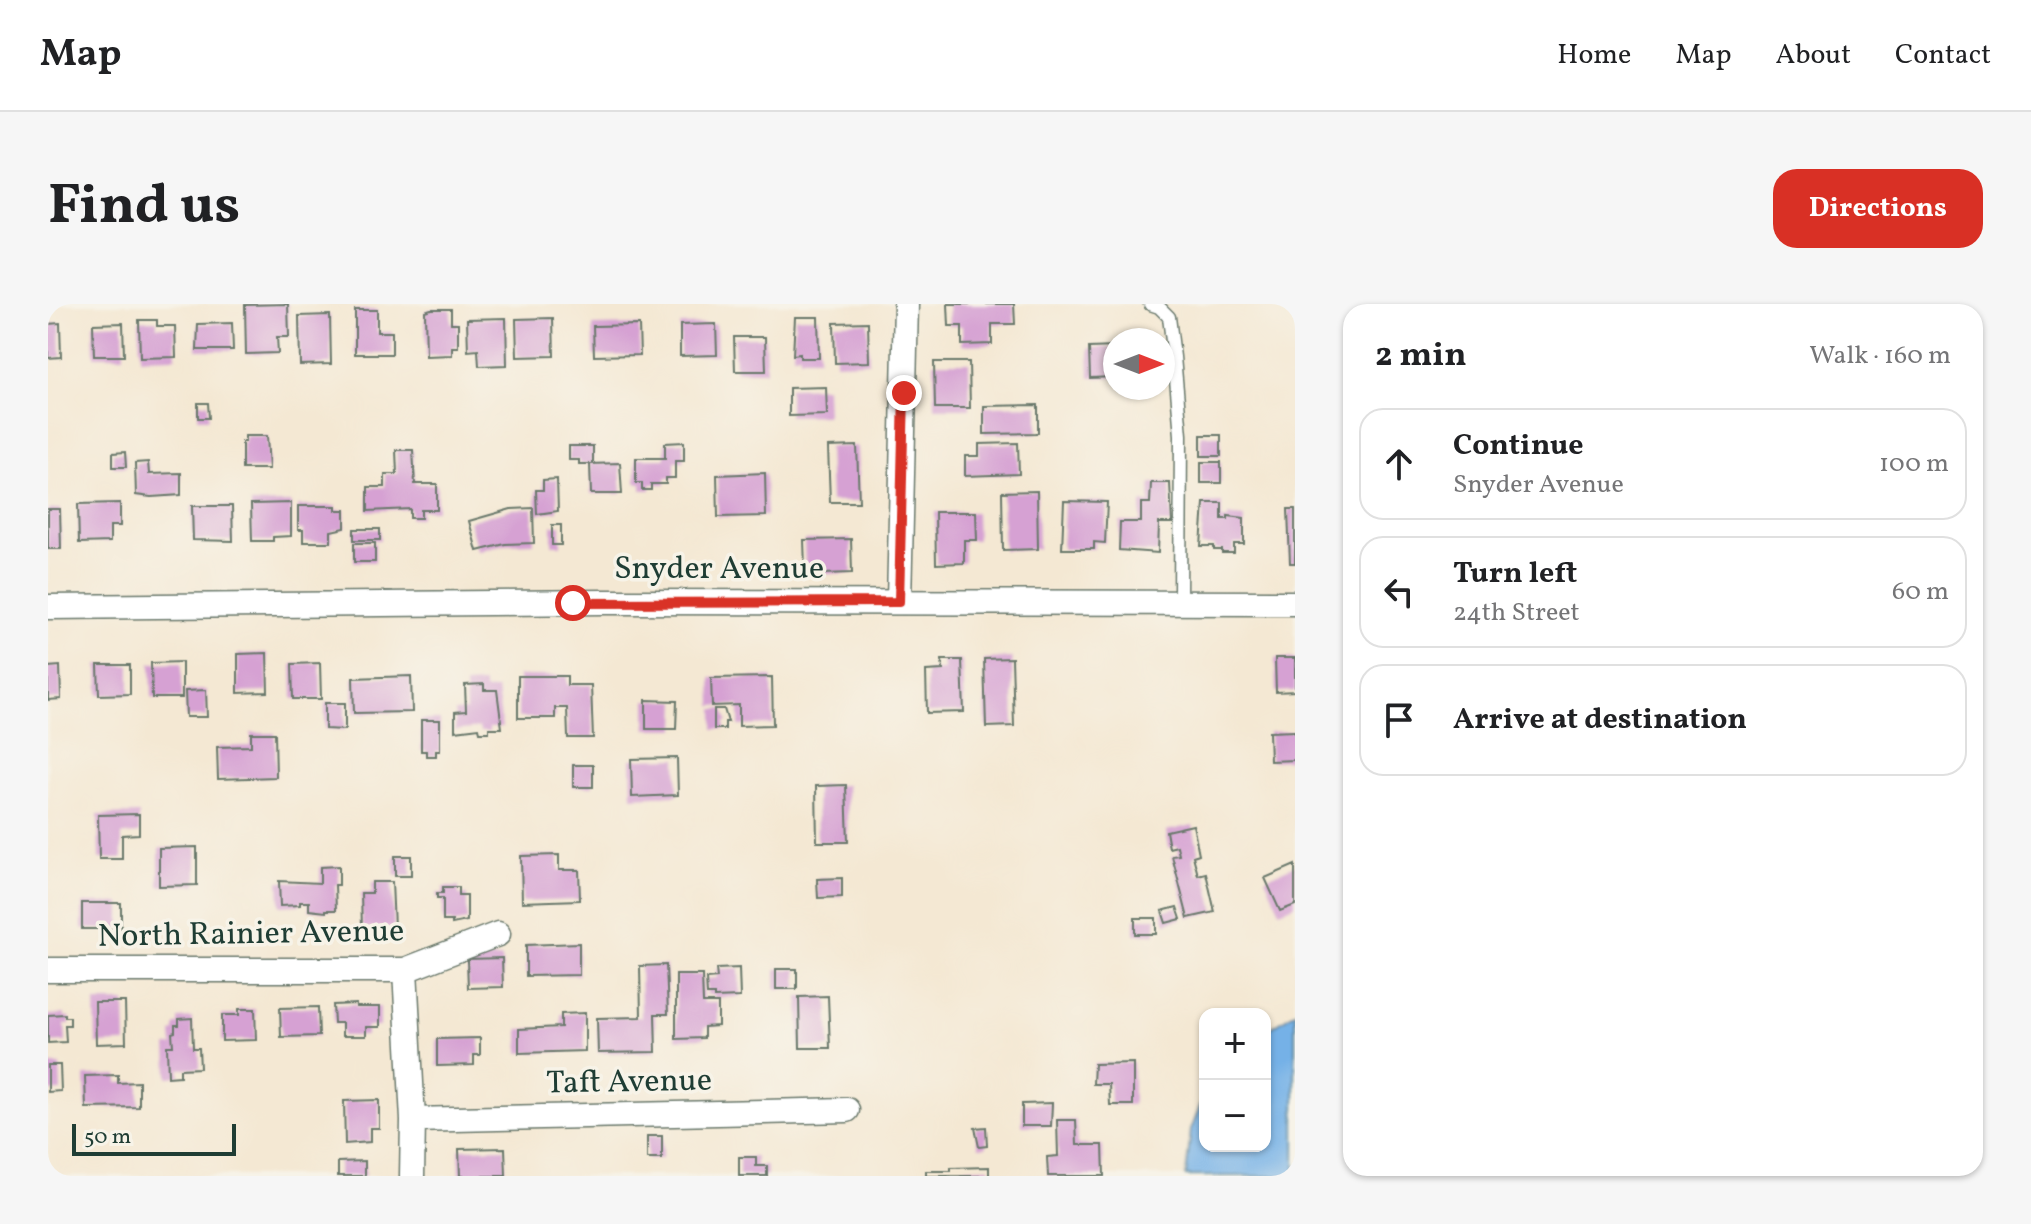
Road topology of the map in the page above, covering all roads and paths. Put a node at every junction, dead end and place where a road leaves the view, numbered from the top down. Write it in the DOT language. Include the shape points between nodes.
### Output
graph roads {
  1 [pos="906,304"];
  2 [pos="1150,304"];
  3 [pos="899,602"];
  4 [pos="1180,602"];
  5 [pos="1295,603"];
  6 [pos="48,607"];
  7 [pos="498,934"];
  8 [pos="48,970"];
  9 [pos="405,970"];
  10 [pos="847,1110"];
  11 [pos="413,1120"];
  12 [pos="412,1176"];
  1 -- 3 [label="street"];
  2 -- 4 [label="lane" via="1169,317 1174,357 1181,435"];
  3 -- 4 [label="street, Snyder Avenue"];
  3 -- 6 [label="street, Snyder Avenue"];
  4 -- 5 [label="street, Snyder Avenue"];
  7 -- 9 [label="street, North Rainier Avenue"];
  8 -- 9 [label="street, North Rainier Avenue"];
  9 -- 11 [label="street"];
  10 -- 11 [label="street, Taft Avenue"];
  11 -- 12 [label="street"];
}
